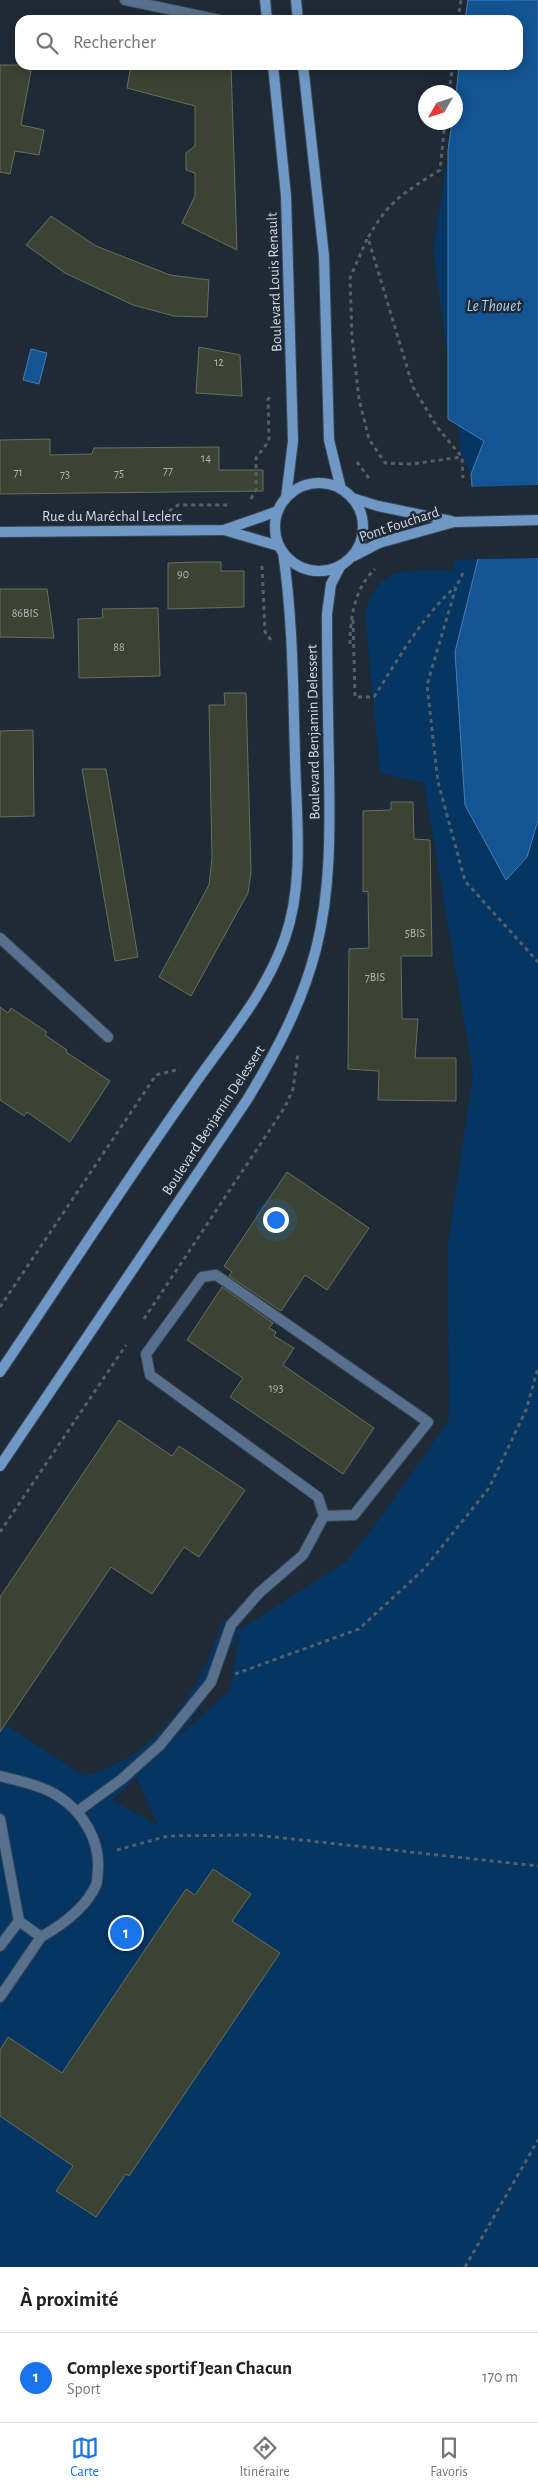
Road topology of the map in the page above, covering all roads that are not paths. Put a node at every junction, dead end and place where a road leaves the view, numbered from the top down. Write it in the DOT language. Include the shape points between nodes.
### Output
graph roads {
  1 [pos="124,0"];
  2 [pos="265,0"];
  3 [pos="296,0"];
  4 [pos="196,15"];
  5 [pos="266,15"];
  6 [pos="298,15"];
  7 [pos="273,70"];
  8 [pos="304,70"];
  9 [pos="341,489"];
  10 [pos="286,498"];
  11 [pos="352,498"];
  12 [pos="278,511"];
  13 [pos="538,520"];
  14 [pos="454,522"];
  15 [pos="224,530"];
  16 [pos="0,532"];
  17 [pos="281,548"];
  18 [pos="354,556"];
  19 [pos="340,567"];
  20 [pos="0,938"];
  21 [pos="108,1037"];
  22 [pos="0,1372"];
  23 [pos="0,1466"];
  24 [pos="324,1516"];
  25 [pos="0,1776"];
  26 [pos="78,1811"];
  27 [pos="0,1819"];
  28 [pos="19,1921"];
  29 [pos="41,1937"];
  30 [pos="0,1946"];
  31 [pos="0,1997"];
  1 -- 4 [label="street"];
  2 -- 5 [label="main road"];
  3 -- 6 [label="main road"];
  7 -- 10 [label="main road, Boulevard Louis Renault" via="286,196 292,377 293,441"];
  8 -- 9 [label="main road" via="324,256 329,440"];
  9 -- 10 [label="main road" via="327,484 312,484"];
  9 -- 11 [label="main road"];
  10 -- 12 [label="main road"];
  11 -- 14 [label="main road, Pont Fouchard"];
  11 -- 18 [label="main road" via="364,526"];
  12 -- 15 [label="main road, Rue du Maréchal Leclerc"];
  12 -- 17 [label="main road" via="276,534"];
  13 -- 14 [label="main road, Pont Fouchard, bridge"];
  14 -- 18 [label="main road, Pont Fouchard" via="379,543"];
  15 -- 16 [label="main road, Rue du Maréchal Leclerc"];
  15 -- 17 [label="main road, Rue du Maréchal Leclerc"];
  17 -- 19 [label="main road" via="294,563 309,570 325,571"];
  17 -- 22 [label="main road, Boulevard Benjamin Delessert" via="292,616 297,838 292,915 285,939 270,975"];
  18 -- 19 [label="main road"];
  19 -- 23 [label="main road, Boulevard Benjamin Delessert" via="331,584 327,614 330,840 326,896 316,950 304,989 274,1055 247,1100"];
  20 -- 21 [label="street"];
  24 -- 24 [label="street" via="354,1515 428,1422 216,1276 202,1277 146,1354 150,1375 318,1498"];
  24 -- 26 [label="street" via="303,1555 259,1593 231,1626 211,1682 160,1745 122,1779"];
  25 -- 26 [label="street" via="34,1785"];
  26 -- 29 [label="street" via="99,1856 97,1884 60,1926"];
  27 -- 28 [label="street"];
  28 -- 29 [label="street"];
  28 -- 30 [label="street"];
  29 -- 31 [label="street"];
}
